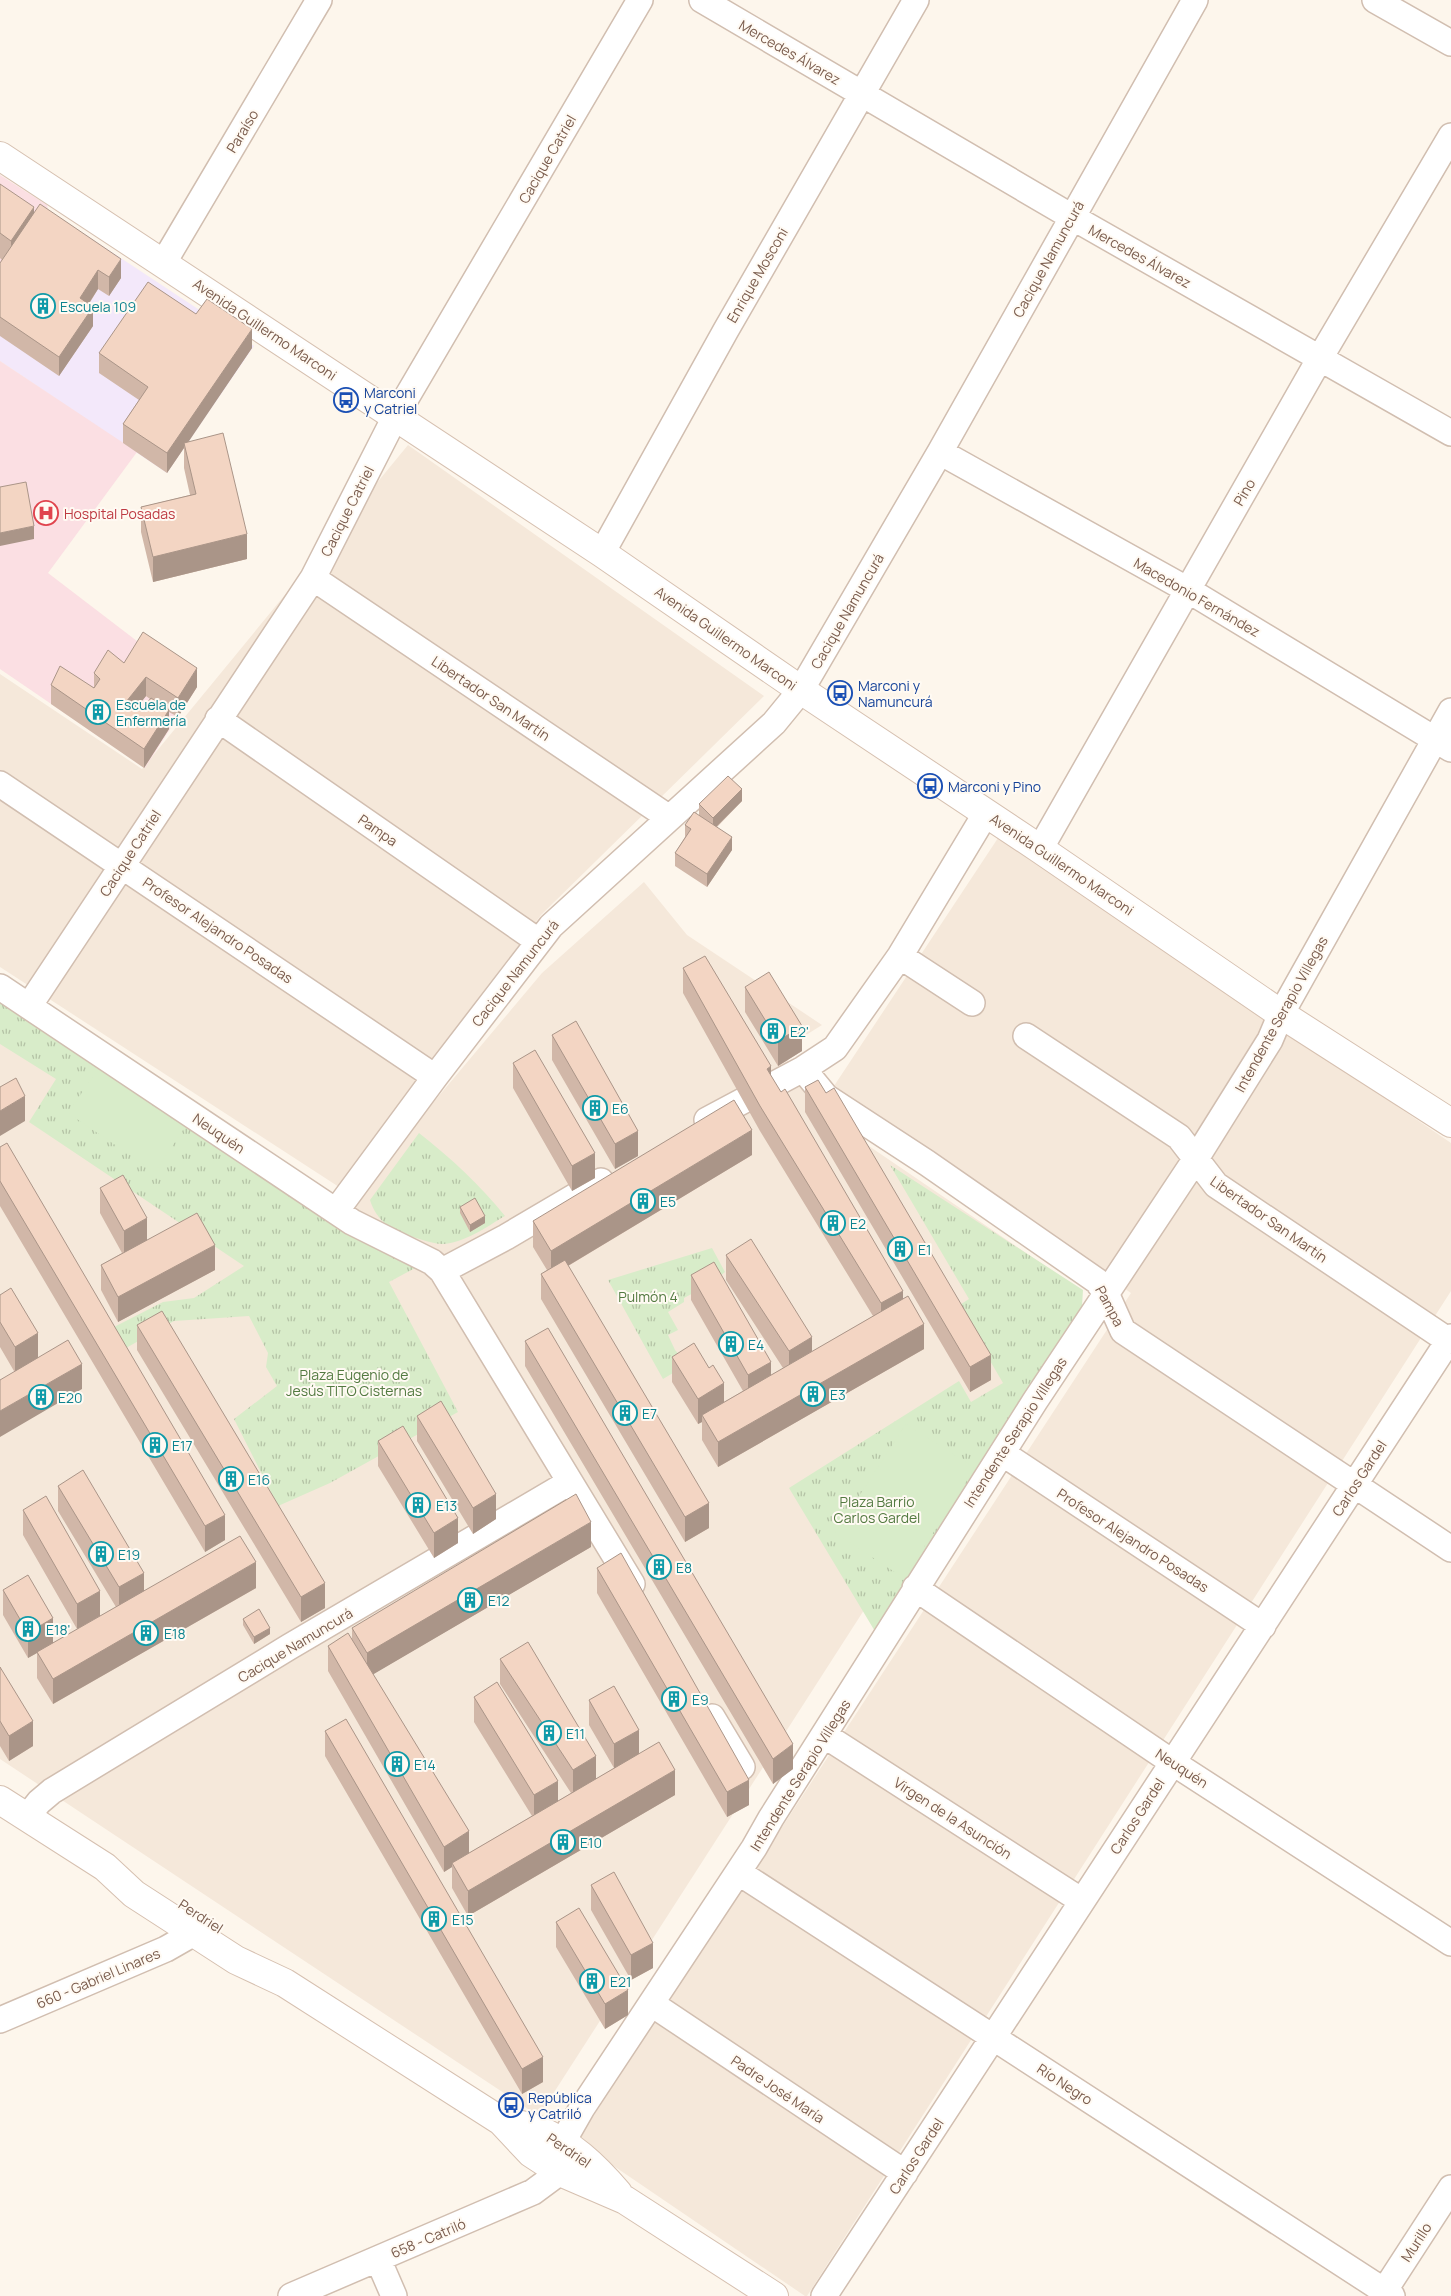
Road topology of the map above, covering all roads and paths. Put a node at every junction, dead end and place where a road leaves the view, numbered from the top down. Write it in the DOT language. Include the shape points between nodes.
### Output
graph roads {
  1 [pos="319,0"];
  2 [pos="640,0"];
  3 [pos="702,0"];
  4 [pos="916,0"];
  5 [pos="1195,0"];
  6 [pos="1375,0"];
  7 [pos="1451,43"];
  8 [pos="862,94"];
  9 [pos="1451,136"];
  10 [pos="0,156"];
  11 [pos="1072,218"];
  12 [pos="164,262"];
  13 [pos="1320,358"];
  14 [pos="395,417"];
  15 [pos="1451,433"];
  16 [pos="940,452"];
  17 [pos="602,553"];
  18 [pos="313,578"];
  19 [pos="1188,590"];
  20 [pos="801,690"];
  21 [pos="1451,711"];
  22 [pos="218,719"];
  23 [pos="1443,743"];
  24 [pos="0,784"];
  25 [pos="986,813"];
  26 [pos="668,817"];
  27 [pos="1040,849"];
  28 [pos="122,865"];
  29 [pos="538,941"];
  30 [pos="900,956"];
  31 [pos="0,987"];
  32 [pos="972,1003"];
  33 [pos="29,1006"];
  34 [pos="1281,1014"];
  35 [pos="1026,1036"];
  36 [pos="803,1069"];
  37 [pos="434,1077"];
  38 [pos="1451,1123"];
  39 [pos="690,1130"];
  40 [pos="1195,1160"];
  41 [pos="623,1168"];
  42 [pos="336,1211"];
  43 [pos="442,1271"];
  44 [pos="1106,1293"];
  45 [pos="1450,1339"];
  46 [pos="1002,1453"];
  47 [pos="570,1482"];
  48 [pos="1354,1486"];
  49 [pos="1451,1550"];
  50 [pos="916,1588"];
  51 [pos="645,1606"];
  52 [pos="1264,1626"];
  53 [pos="702,1699"];
  54 [pos="824,1735"];
  55 [pos="1172,1762"];
  56 [pos="742,1767"];
  57 [pos="0,1800"];
  58 [pos="28,1817"];
  59 [pos="105,1867"];
  60 [pos="738,1872"];
  61 [pos="1082,1901"];
  62 [pos="194,1933"];
  63 [pos="1451,1943"];
  64 [pos="285,1984"];
  65 [pos="652,2004"];
  66 [pos="0,2020"];
  67 [pos="992,2038"];
  68 [pos="501,2121"];
  69 [pos="562,2143"];
  70 [pos="560,2172"];
  71 [pos="905,2173"];
  72 [pos="1451,2188"];
  73 [pos="625,2200"];
  74 [pos="378,2259"];
  75 [pos="1386,2294"];
  76 [pos="291,2296"];
  77 [pos="394,2296"];
  78 [pos="774,2296"];
  79 [pos="824,2296"];
  1 -- 12 [label="street, Paraíso"];
  2 -- 14 [label="street, Cacique Catriel"];
  3 -- 8 [label="street, Mercedes Álvarez"];
  4 -- 8 [label="street, Enrique Mosconi"];
  5 -- 11 [label="street, Cacique Namuncurá"];
  6 -- 7 [label="street"];
  8 -- 11 [label="street, Mercedes Álvarez"];
  8 -- 17 [label="street, Enrique Mosconi"];
  9 -- 13 [label="street, Pino"];
  10 -- 12 [label="main road, Avenida Guillermo Marconi"];
  11 -- 13 [label="street, Mercedes Álvarez"];
  11 -- 16 [label="street, Cacique Namuncurá"];
  12 -- 14 [label="main road, Avenida Guillermo Marconi"];
  13 -- 15 [label="street, Mercedes Álvarez"];
  13 -- 19 [label="street, Pino"];
  14 -- 17 [label="main road, Avenida Guillermo Marconi"];
  14 -- 18 [label="street, Cacique Catriel"];
  16 -- 19 [label="street, Macedonio Fernández"];
  16 -- 20 [label="street, Cacique Namuncurá"];
  17 -- 20 [label="main road, Avenida Guillermo Marconi"];
  18 -- 22 [label="street, Cacique Catriel"];
  18 -- 26 [label="street, Libertador San Martín"];
  19 -- 23 [label="street, Macedonio Fernández"];
  19 -- 27 [label="street, Pino"];
  20 -- 25 [label="main road, Avenida Guillermo Marconi"];
  20 -- 26 [label="street, Cacique Namuncurá" via="774,723"];
  21 -- 23 [label="street, Intendente Serapio Villegas"];
  22 -- 28 [label="street, Cacique Catriel"];
  22 -- 29 [label="street, Pampa"];
  23 -- 34 [label="street, Intendente Serapio Villegas"];
  24 -- 28 [label="street, Profesor Alejandro Posadas"];
  25 -- 27 [label="main road, Avenida Guillermo Marconi"];
  25 -- 30 [label="street"];
  26 -- 29 [label="street, Cacique Namuncurá"];
  27 -- 34 [label="main road, Avenida Guillermo Marconi"];
  28 -- 33 [label="street, Cacique Catriel"];
  28 -- 37 [label="street, Profesor Alejandro Posadas"];
  29 -- 37 [label="street, Cacique Namuncurá"];
  30 -- 32 [label="street"];
  30 -- 36 [label="street" via="835,1048"];
  31 -- 33 [label="street, Neuquén"];
  33 -- 42 [label="street, Neuquén"];
  34 -- 38 [label="main road, Avenida Guillermo Marconi"];
  34 -- 40 [label="street, Intendente Serapio Villegas" via="1270,1040"];
  35 -- 40 [label="street, Libertador San Martín" via="1179,1137"];
  36 -- 39 [label="street"];
  36 -- 44 [label="street, Pampa" via="826,1098 927,1163 1088,1275"];
  37 -- 42 [label="street, Cacique Namuncurá"];
  40 -- 44 [label="street, Intendente Serapio Villegas"];
  40 -- 45 [label="street, Libertador San Martín" via="1216,1185"];
  41 -- 43 [label="street"];
  42 -- 43 [label="street, Neuquén" via="432,1262"];
  43 -- 47 [label="street"];
  44 -- 46 [label="street, Intendente Serapio Villegas"];
  44 -- 48 [label="street, Pampa" via="1122,1331"];
  45 -- 48 [label="street, Carlos Gardel"];
  46 -- 50 [label="street, Intendente Serapio Villegas"];
  46 -- 52 [label="street, Profesor Alejandro Posadas"];
  47 -- 51 [label="street"];
  47 -- 58 [label="street, Cacique Namuncurá" via="52,1791"];
  48 -- 49 [label="street, Pampa"];
  48 -- 52 [label="street, Carlos Gardel"];
  50 -- 54 [label="street, Intendente Serapio Villegas"];
  50 -- 55 [label="street, Neuquén"];
  52 -- 55 [label="street, Carlos Gardel"];
  53 -- 56 [label="street"];
  54 -- 60 [label="street, Intendente Serapio Villegas"];
  54 -- 61 [label="street, Virgen de la Asunción"];
  55 -- 61 [label="street, Carlos Gardel"];
  55 -- 63 [label="street, Neuquén"];
  57 -- 58 [label="main road"];
  58 -- 59 [label="main road"];
  59 -- 62 [label="main road" via="134,1894"];
  59 -- 64 [label="main road, Perdriel" via="148,1882 236,1939 252,1950"];
  60 -- 65 [label="street, Intendente Serapio Villegas"];
  60 -- 67 [label="street, Río Negro"];
  61 -- 67 [label="street, Carlos Gardel"];
  62 -- 64 [label="main road" via="236,1960"];
  62 -- 66 [label="street, 660 - Gabriel Linares" via="166,1949"];
  64 -- 68 [label="main road"];
  65 -- 69 [label="street, Intendente Serapio Villegas"];
  65 -- 71 [label="street, Padre José María"];
  67 -- 71 [label="street, Carlos Gardel"];
  67 -- 75 [label="street, Río Negro"];
  68 -- 69 [label="main road, Perdriel" via="535,2129"];
  68 -- 70 [label="main road" via="531,2153"];
  69 -- 73 [label="main road, Perdriel" via="592,2163"];
  70 -- 73 [label="main road"];
  70 -- 74 [label="street, 658 - Catriló" via="533,2192"];
  71 -- 79 [label="street, Carlos Gardel"];
  72 -- 75 [label="street, Murillo"];
  73 -- 78 [label="main road"];
  74 -- 76 [label="street, 658 - Catriló"];
  74 -- 77 [label="street"];
}
